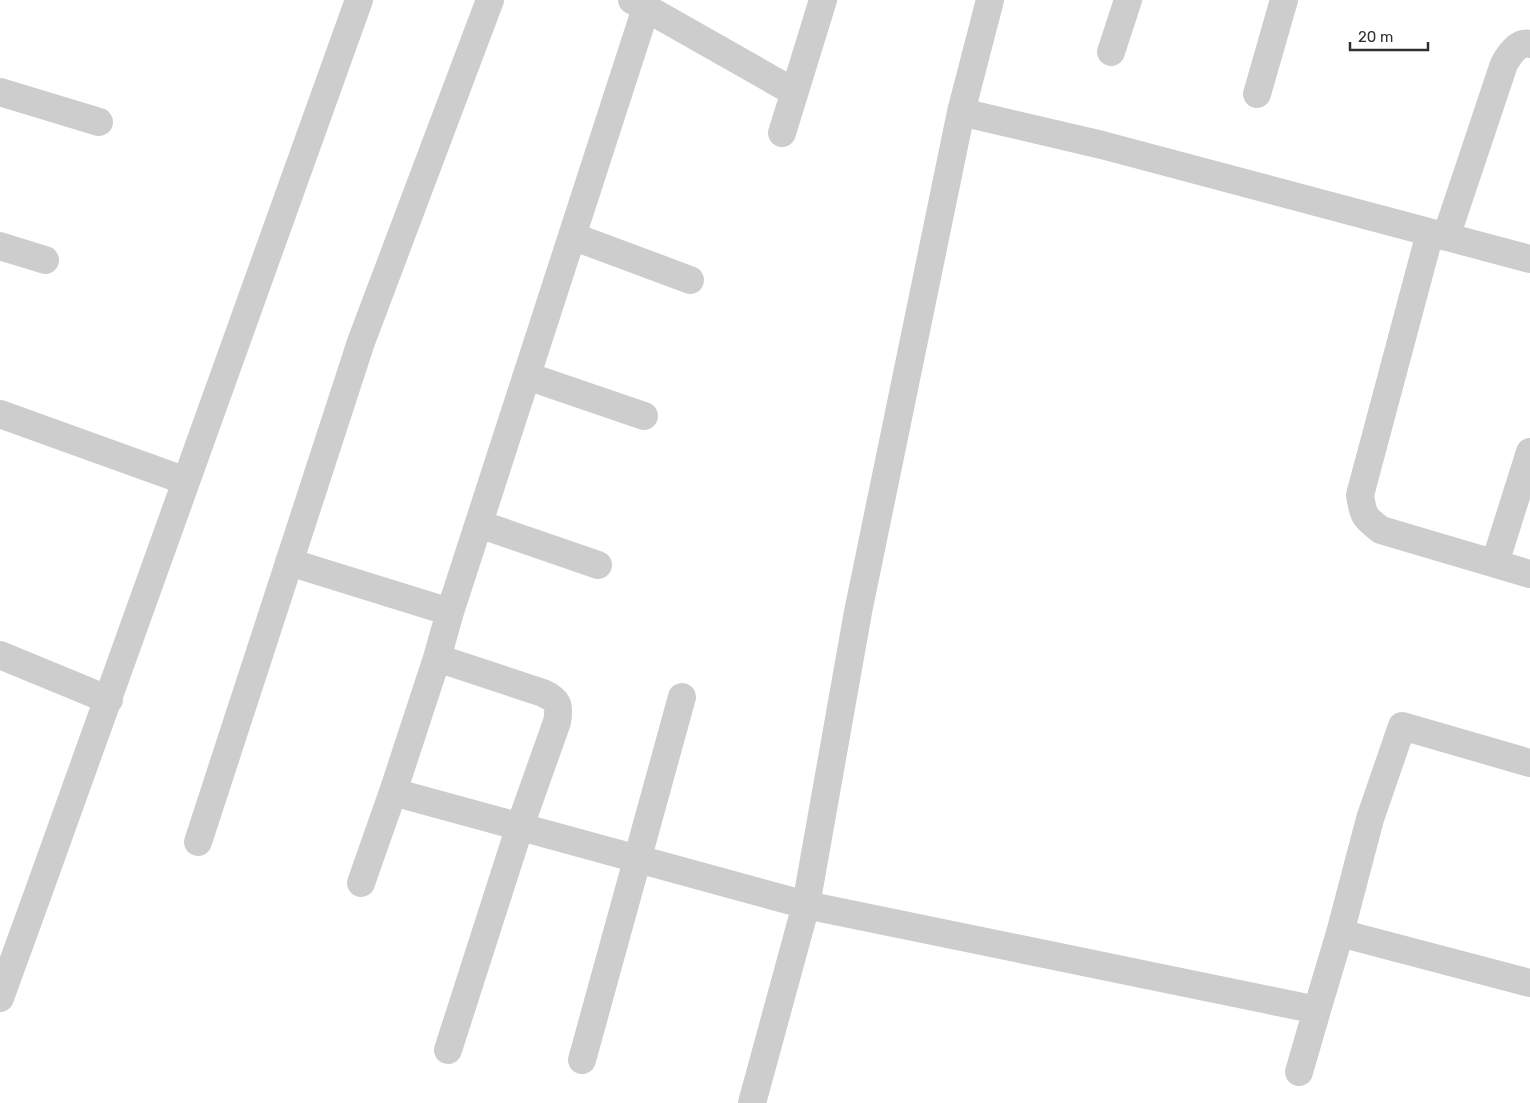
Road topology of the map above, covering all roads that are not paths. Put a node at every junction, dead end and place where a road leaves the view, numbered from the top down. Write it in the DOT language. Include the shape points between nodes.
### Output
graph roads {
  1 [pos="359,0"];
  2 [pos="490,0"];
  3 [pos="823,0"];
  4 [pos="990,0"];
  5 [pos="1128,0"];
  6 [pos="1284,0"];
  7 [pos="639,4"];
  8 [pos="1530,44"];
  9 [pos="1111,52"];
  10 [pos="0,92"];
  11 [pos="794,92"];
  12 [pos="1257,94"];
  13 [pos="961,112"];
  14 [pos="99,122"];
  15 [pos="782,133"];
  16 [pos="1438,235"];
  17 [pos="572,236"];
  18 [pos="0,246"];
  19 [pos="1530,259"];
  20 [pos="46,260"];
  21 [pos="690,280"];
  22 [pos="527,376"];
  23 [pos="0,414"];
  24 [pos="644,416"];
  25 [pos="1530,452"];
  26 [pos="186,482"];
  27 [pos="478,524"];
  28 [pos="289,562"];
  29 [pos="1495,563"];
  30 [pos="598,564"];
  31 [pos="1530,574"];
  32 [pos="450,612"];
  33 [pos="0,656"];
  34 [pos="437,658"];
  35 [pos="682,698"];
  36 [pos="109,700"];
  37 [pos="1530,763"];
  38 [pos="393,792"];
  39 [pos="520,826"];
  40 [pos="198,842"];
  41 [pos="638,859"];
  42 [pos="361,883"];
  43 [pos="806,905"];
  44 [pos="1340,932"];
  45 [pos="1530,983"];
  46 [pos="0,998"];
  47 [pos="1317,1010"];
  48 [pos="448,1050"];
  49 [pos="582,1060"];
  50 [pos="1299,1072"];
  51 [pos="752,1103"];
  1 -- 26 [label="street"];
  2 -- 28 [label="street" via="361,342"];
  3 -- 11 [label="street"];
  4 -- 13 [label="street"];
  5 -- 9 [label="street"];
  6 -- 12 [label="street"];
  7 -- 11 [label="street"];
  7 -- 17 [label="street"];
  8 -- 16 [label="street" via="1518,46 1504,64"];
  10 -- 14 [label="street"];
  11 -- 15 [label="street"];
  13 -- 16 [label="street" via="1102,145"];
  13 -- 43 [label="street" via="858,612"];
  16 -- 19 [label="street"];
  16 -- 29 [label="street" via="1360,495 1362,508 1367,519 1381,530"];
  17 -- 21 [label="street"];
  17 -- 22 [label="street"];
  18 -- 20 [label="street"];
  22 -- 24 [label="street"];
  22 -- 27 [label="street"];
  23 -- 26 [label="street"];
  25 -- 29 [label="street"];
  26 -- 36 [label="street"];
  27 -- 30 [label="street"];
  27 -- 32 [label="street"];
  28 -- 32 [label="street"];
  28 -- 40 [label="street"];
  29 -- 31 [label="street"];
  32 -- 34 [label="street"];
  33 -- 36 [label="street"];
  34 -- 38 [label="street"];
  34 -- 39 [label="street" via="543,692 554,698 560,710"];
  35 -- 41 [label="street"];
  36 -- 46 [label="street"];
  37 -- 44 [label="street" via="1402,726 1370,819"];
  38 -- 39 [label="street"];
  38 -- 42 [label="street"];
  39 -- 41 [label="street"];
  39 -- 48 [label="street"];
  41 -- 43 [label="street"];
  41 -- 49 [label="street"];
  43 -- 47 [label="street"];
  43 -- 51 [label="street"];
  44 -- 45 [label="street"];
  44 -- 47 [label="street"];
  47 -- 50 [label="street"];
}
